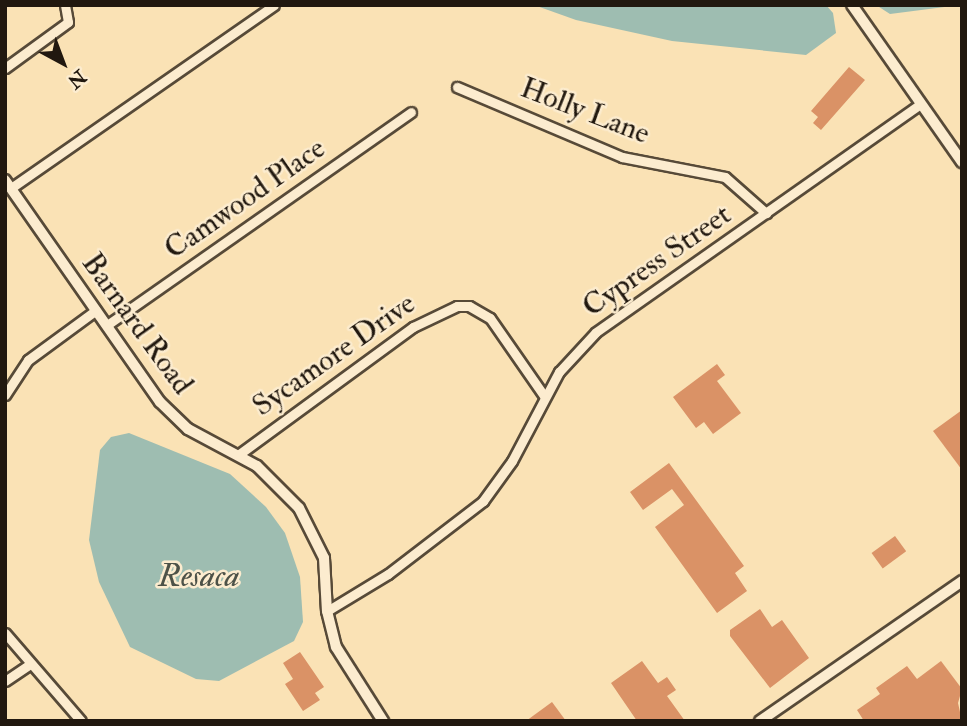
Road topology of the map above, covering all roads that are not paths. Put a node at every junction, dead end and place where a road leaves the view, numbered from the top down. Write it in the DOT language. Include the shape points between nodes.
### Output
graph roads {
  1 [pos="65,5"];
  2 [pos="274,5"];
  3 [pos="852,5"];
  4 [pos="5,68"];
  5 [pos="457,87"];
  6 [pos="921,104"];
  7 [pos="411,112"];
  8 [pos="962,162"];
  9 [pos="7,183"];
  10 [pos="766,213"];
  11 [pos="96,310"];
  12 [pos="107,326"];
  13 [pos="5,395"];
  14 [pos="545,397"];
  15 [pos="237,454"];
  16 [pos="962,581"];
  17 [pos="327,611"];
  18 [pos="5,633"];
  19 [pos="29,665"];
  20 [pos="5,681"];
  21 [pos="81,721"];
  22 [pos="383,721"];
  23 [pos="760,721"];
  1 -- 4 [label="street" via="68,22"];
  2 -- 9 [label="street"];
  3 -- 6 [label="street"];
  5 -- 10 [label="street, Holly Lane" via="622,157 725,177"];
  6 -- 8 [label="street"];
  6 -- 10 [label="street, Cypress Street"];
  7 -- 12 [label="street, Camwood Place"];
  9 -- 11 [label="street, Barnard Road"];
  10 -- 14 [label="street, Cypress Street" via="596,332 570,358"];
  11 -- 12 [label="street, Barnard Road"];
  11 -- 13 [label="street" via="28,360"];
  12 -- 15 [label="street, Barnard Road" via="175,418"];
  14 -- 15 [label="street, Sycamore Drive" via="490,318 470,306 457,306 413,327"];
  14 -- 17 [label="street, Cypress Street" via="503,475 476,508 388,575"];
  15 -- 17 [label="street, Barnard Road" via="272,479 310,524 324,558"];
  16 -- 23 [label="street"];
  17 -- 22 [label="street, Barnard Road" via="344,664"];
  18 -- 19 [label="street"];
  19 -- 20 [label="street"];
  19 -- 21 [label="street"];
}
